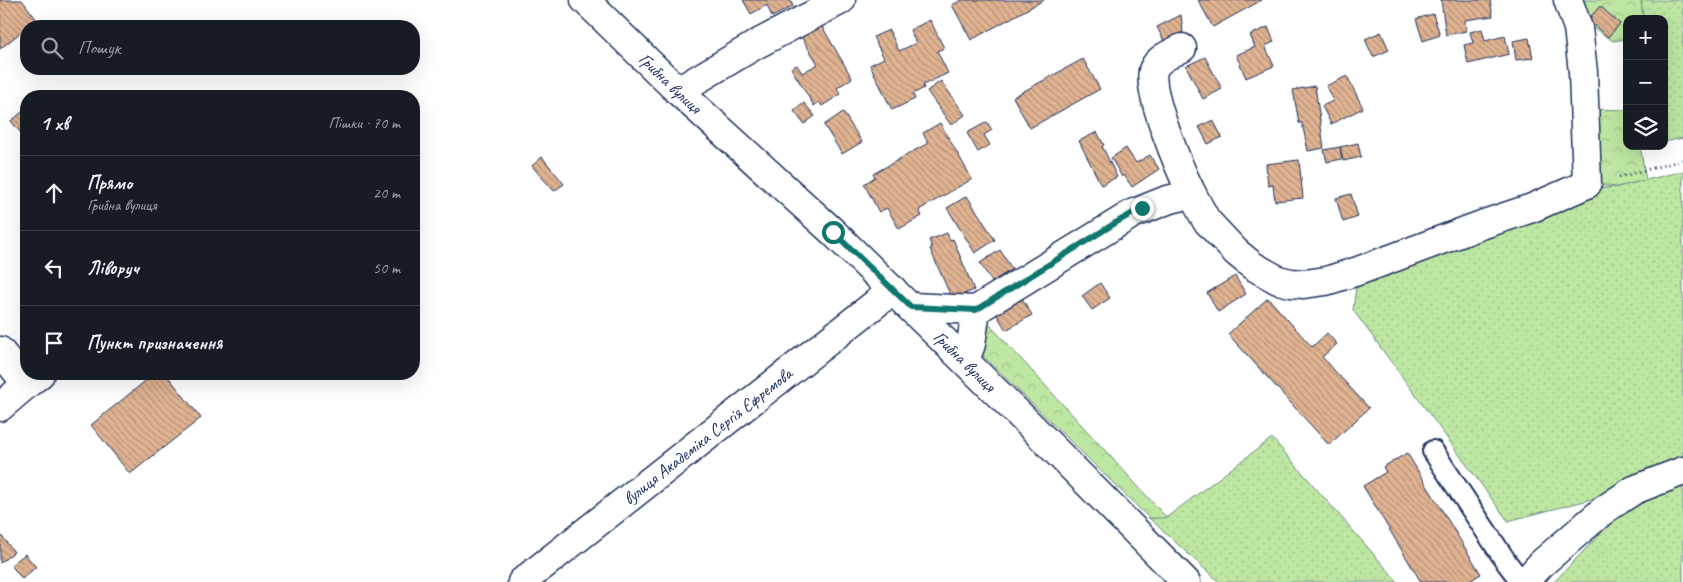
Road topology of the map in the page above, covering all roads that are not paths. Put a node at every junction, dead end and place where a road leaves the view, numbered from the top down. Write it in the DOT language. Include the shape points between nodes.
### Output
graph roads {
  1 [pos="585,0"];
  2 [pos="841,0"];
  3 [pos="1568,0"];
  4 [pos="1182,48"];
  5 [pos="678,91"];
  6 [pos="1192,194"];
  7 [pos="902,298"];
  8 [pos="976,310"];
  9 [pos="0,351"];
  10 [pos="965,361"];
  11 [pos="20,367"];
  12 [pos="33,380"];
  13 [pos="0,407"];
  14 [pos="1433,451"];
  15 [pos="1683,472"];
  16 [pos="522,582"];
  17 [pos="1186,582"];
  18 [pos="1525,582"];
  1 -- 5 [label="street, Грибна вулиця"];
  2 -- 5 [label="street"];
  3 -- 6 [label="street" via="1578,28 1583,72 1588,184 1532,208 1358,271 1304,284 1278,280 1253,266 1206,220"];
  4 -- 6 [label="street" via="1163,58 1152,70 1152,78 1156,101 1174,154"];
  5 -- 7 [label="street, Грибна вулиця"];
  6 -- 8 [label="street" via="1166,200 1132,214"];
  7 -- 8 [label="street"];
  7 -- 10 [label="street, Грибна вулиця"];
  7 -- 16 [label="street, вулиця Академіка Сергія Єфремова"];
  8 -- 10 [label="street"];
  9 -- 11 [label="street"];
  10 -- 17 [label="street, Грибна вулиця"];
  12 -- 13 [label="street"];
  14 -- 18 [label="lane" via="1507,563"];
  15 -- 18 [label="street" via="1634,490 1605,508"];
}
